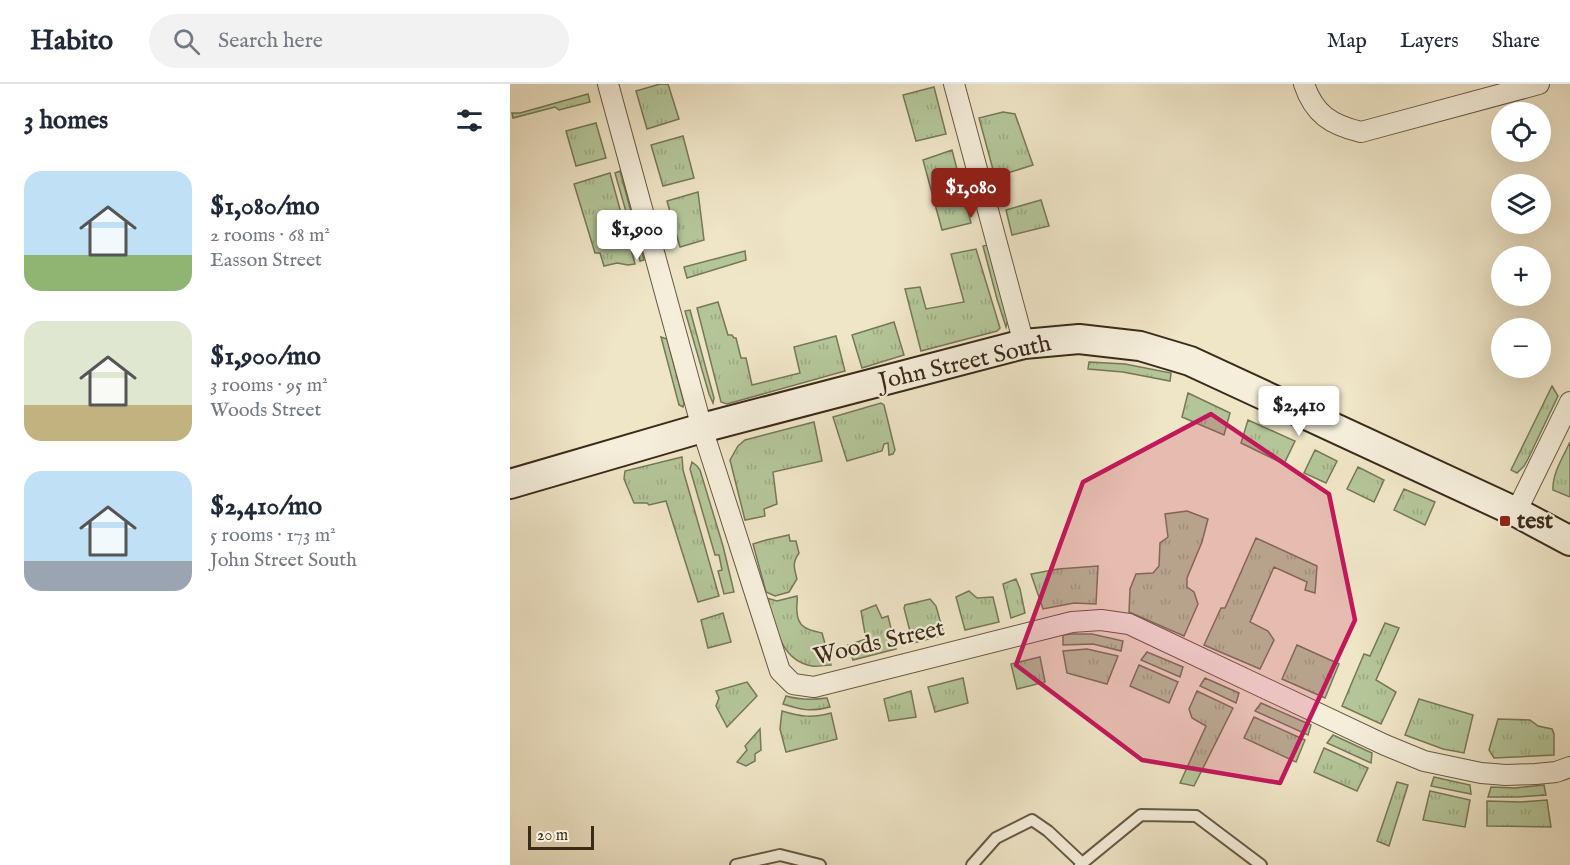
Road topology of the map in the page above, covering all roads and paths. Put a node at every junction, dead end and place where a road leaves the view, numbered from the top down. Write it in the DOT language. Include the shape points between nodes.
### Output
graph roads {
  1 [pos="608,84"];
  2 [pos="954,84"];
  3 [pos="1304,84"];
  4 [pos="1539,84"];
  5 [pos="1024,344"];
  6 [pos="1570,402"];
  7 [pos="702,428"];
  8 [pos="510,484"];
  9 [pos="1516,512"];
  10 [pos="1570,541"];
  11 [pos="1570,767"];
  12 [pos="1081,864"];
  13 [pos="736,865"];
  14 [pos="820,865"];
  15 [pos="972,865"];
  16 [pos="1261,865"];
  1 -- 7 [label="street, Woods Street"];
  2 -- 5 [label="street"];
  3 -- 4 [label="street" via="1311,102 1326,119 1361,132"];
  5 -- 7 [label="street, John Street South"];
  5 -- 9 [label="street, John Street South" via="1079,339 1140,346 1190,361"];
  6 -- 9 [label="street"];
  7 -- 8 [label="street, John Street South"];
  7 -- 11 [label="street, Woods Street" via="780,671 793,684 814,687 1072,622 1101,620 1129,624 1424,761 1506,775 1556,772"];
  9 -- 10 [label="street, John Street South"];
  12 -- 15 [label="lane" via="1032,820 996,838"];
  12 -- 16 [label="lane" via="1141,816 1196,816"];
  13 -- 14 [label="lane" via="780,855"];
}
